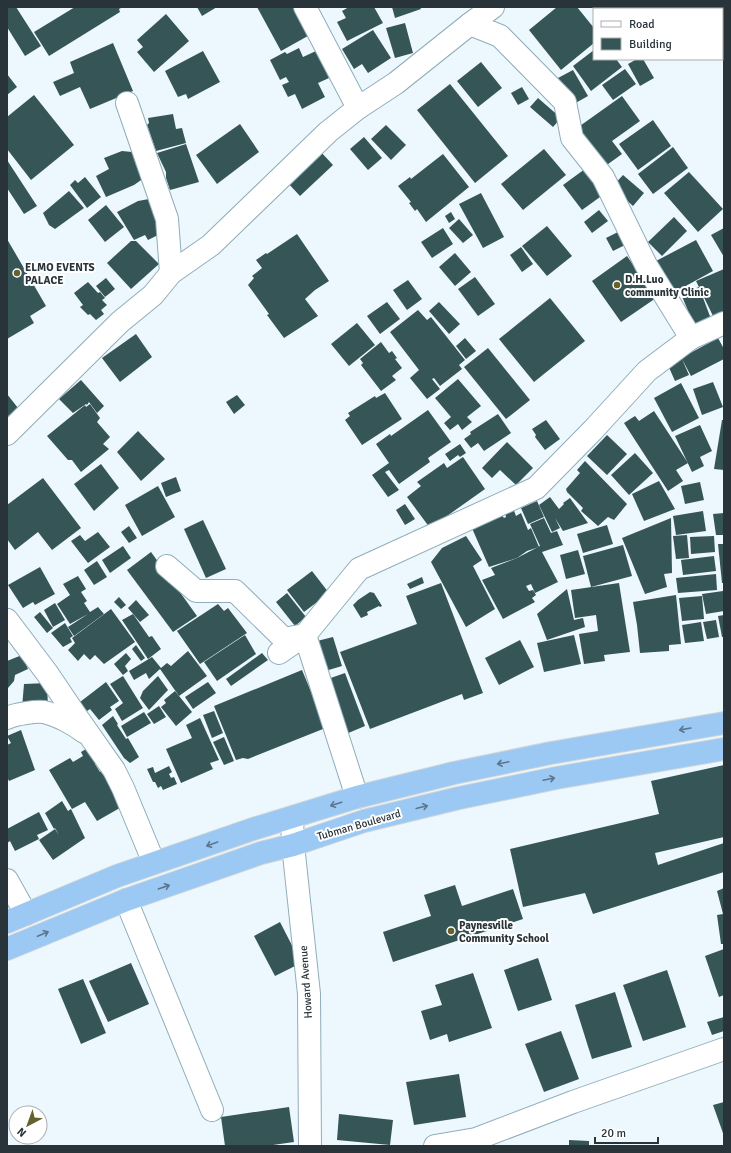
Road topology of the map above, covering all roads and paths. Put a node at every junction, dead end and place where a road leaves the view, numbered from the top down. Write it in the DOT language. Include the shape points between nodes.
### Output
graph roads {
  1 [pos="305,7"];
  2 [pos="493,7"];
  3 [pos="470,24"];
  4 [pos="127,103"];
  5 [pos="358,108"];
  6 [pos="171,273"];
  7 [pos="724,323"];
  8 [pos="691,338"];
  9 [pos="7,434"];
  10 [pos="167,566"];
  11 [pos="7,620"];
  12 [pos="305,635"];
  13 [pos="279,653"];
  14 [pos="7,718"];
  15 [pos="724,723"];
  16 [pos="88,735"];
  17 [pos="724,748"];
  18 [pos="357,797"];
  19 [pos="292,818"];
  20 [pos="293,845"];
  21 [pos="154,863"];
  22 [pos="7,880"];
  23 [pos="126,900"];
  24 [pos="17,918"];
  25 [pos="7,949"];
  26 [pos="724,1049"];
  27 [pos="212,1110"];
  28 [pos="310,1146"];
  29 [pos="435,1146"];
  1 -- 5 [label="street"];
  2 -- 3 [label="street"];
  3 -- 5 [label="street" via="396,83"];
  3 -- 8 [label="street" via="500,36 565,102 572,138 602,177 646,264"];
  4 -- 6 [label="street" via="167,219"];
  5 -- 6 [label="street" via="328,132 211,245"];
  6 -- 9 [label="street" via="153,295 120,322"];
  7 -- 8 [label="street"];
  8 -- 12 [label="street" via="648,371 536,488 359,569"];
  10 -- 12 [label="street" via="196,591 235,591 284,639"];
  11 -- 16 [label="street" via="47,673"];
  12 -- 13 [label="street"];
  12 -- 18 [label="street"];
  14 -- 16 [label="street" via="13,715 44,712 74,724"];
  15 -- 18 [label="highway, one-way" via="551,753"];
  16 -- 21 [label="street" via="114,770"];
  20 -- 17 [label="highway, Tubman Boulevard, one-way" via="364,821 459,798"];
  18 -- 19 [label="highway, one-way"];
  19 -- 20 [label="street, Howard Avenue"];
  19 -- 21 [label="highway, one-way"];
  23 -- 20 [label="highway, Tubman Boulevard, one-way" via="261,853"];
  20 -- 28 [label="street, Howard Avenue" via="309,994"];
  21 -- 24 [label="highway"];
  22 -- 24 [label="street"];
  25 -- 23 [label="highway, Tubman Boulevard, one-way"];
  23 -- 27 [label="street"];
  26 -- 29 [label="street" via="476,1139"];
}
